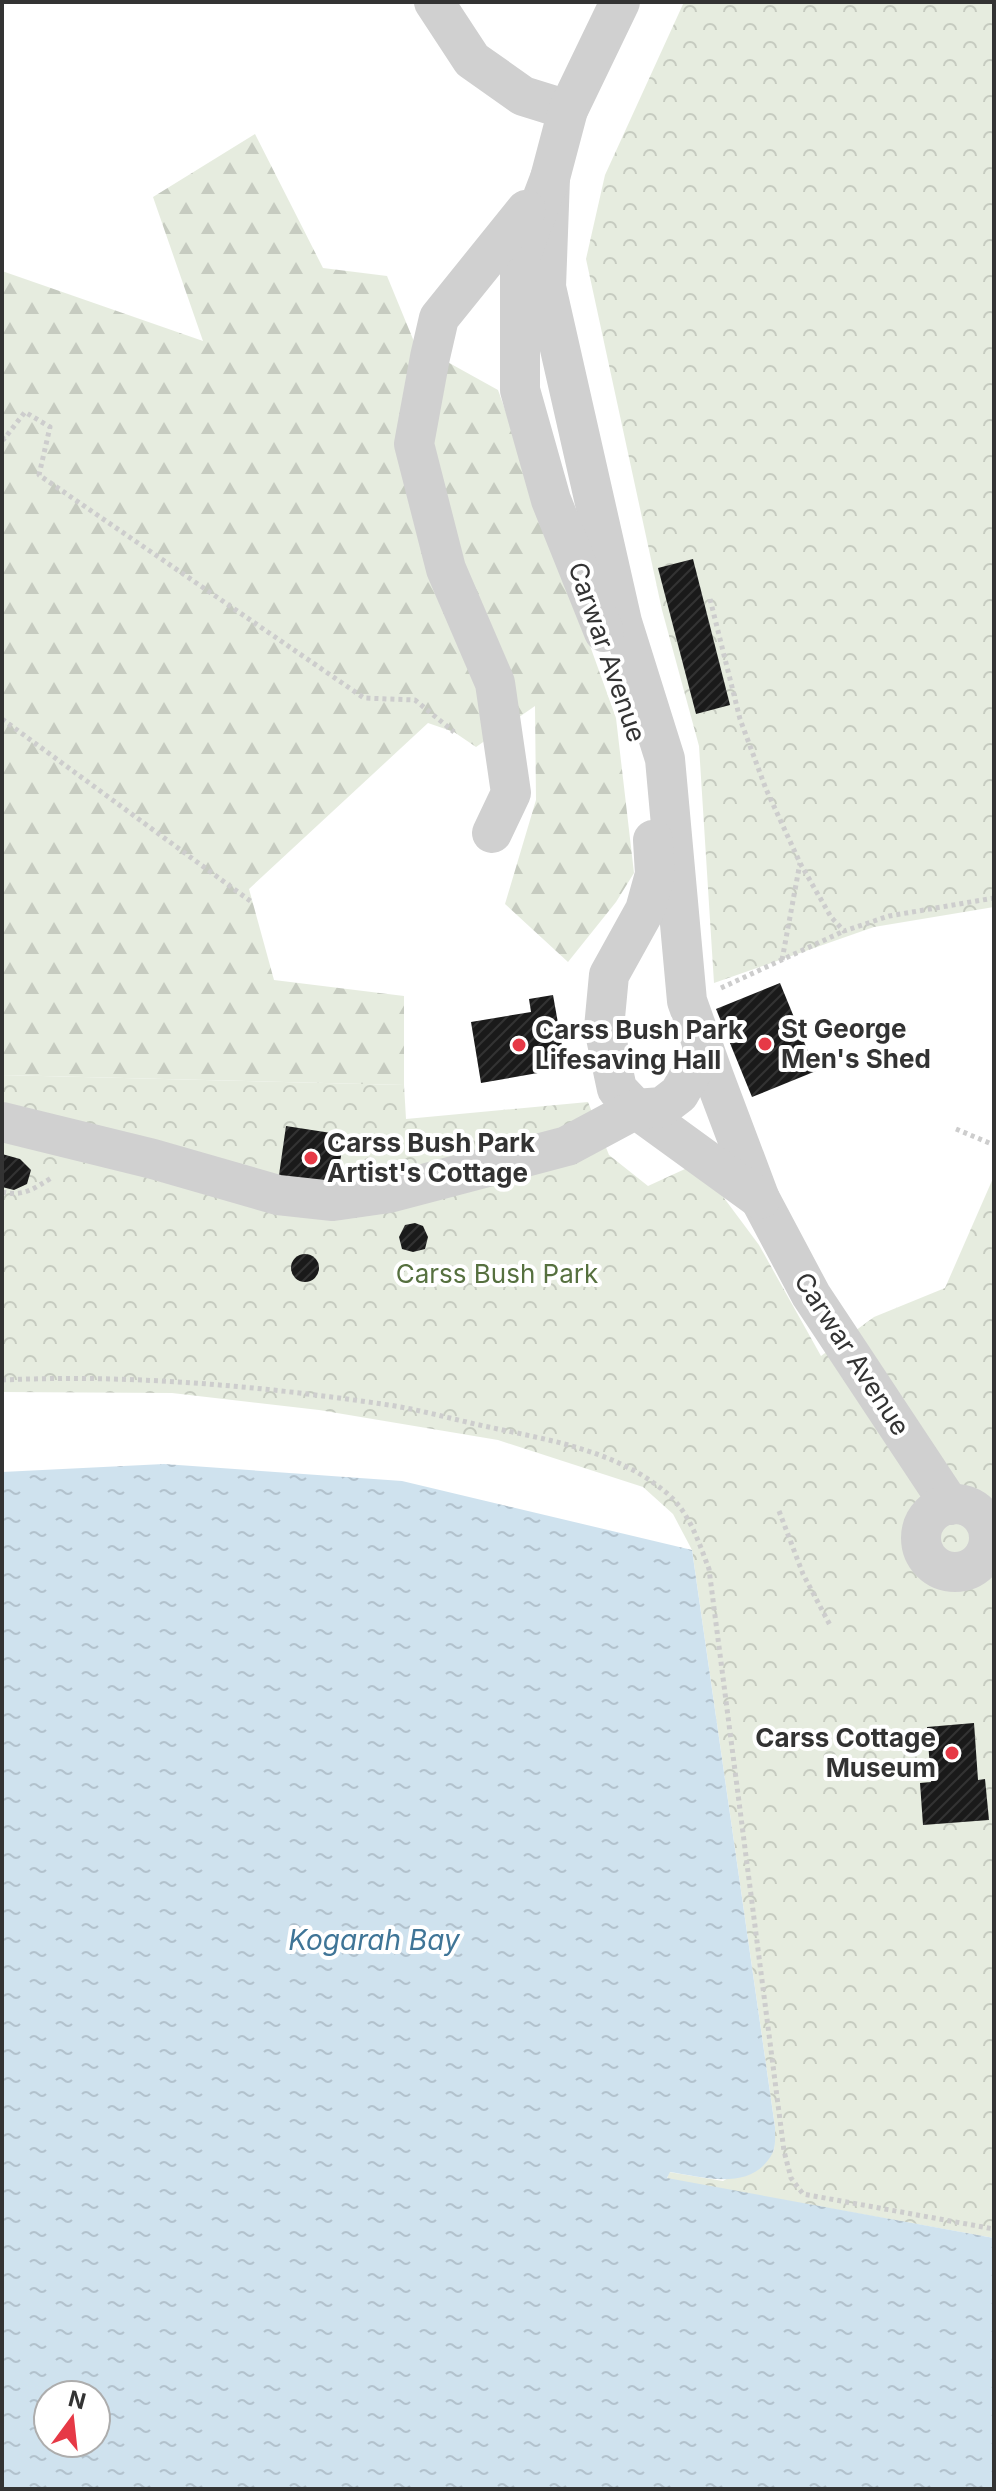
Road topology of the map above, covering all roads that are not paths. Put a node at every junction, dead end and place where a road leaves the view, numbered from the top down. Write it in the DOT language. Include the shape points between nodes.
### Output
graph roads {
  1 [pos="434,2"];
  2 [pos="620,2"];
  3 [pos="568,110"];
  4 [pos="550,178"];
  5 [pos="492,833"];
  6 [pos="683,957"];
  7 [pos="609,975"];
  8 [pos="704,1050"];
  9 [pos="636,1109"];
  10 [pos="2,1122"];
  11 [pos="760,1199"];
  12 [pos="950,1505"];
  13 [pos="991,1530"];
  1 -- 3 [label="street" via="472,60 523,96"];
  2 -- 3 [label="street, Carwar Avenue"];
  3 -- 4 [label="street, Carwar Avenue"];
  4 -- 5 [label="street" via="439,318 414,444 446,569 495,683 511,793"];
  4 -- 6 [label="street, Carwar Avenue" via="546,287 622,622 665,759"];
  4 -- 7 [label="street, Carwar Avenue" via="520,257 520,390 551,500 620,673 651,792 655,874 645,910"];
  6 -- 7 [label="street" via="636,949"];
  6 -- 8 [label="street, Carwar Avenue" via="687,1001"];
  7 -- 9 [label="street, Carwar Avenue" via="604,1028 617,1089"];
  8 -- 9 [label="street" via="679,1094 662,1107"];
  8 -- 11 [label="street, Carwar Avenue"];
  9 -- 10 [label="street" via="567,1146 389,1193 333,1201 278,1195"];
  9 -- 11 [label="street, Carwar Avenue"];
  11 -- 12 [label="street, Carwar Avenue" via="811,1295"];
  12 -- 13 [label="street, Carwar Avenue" via="978,1513"];
  12 -- 13 [label="street, Carwar Avenue" via="923,1525 923,1549 937,1567 959,1572 971,1568 986,1552"];
}
